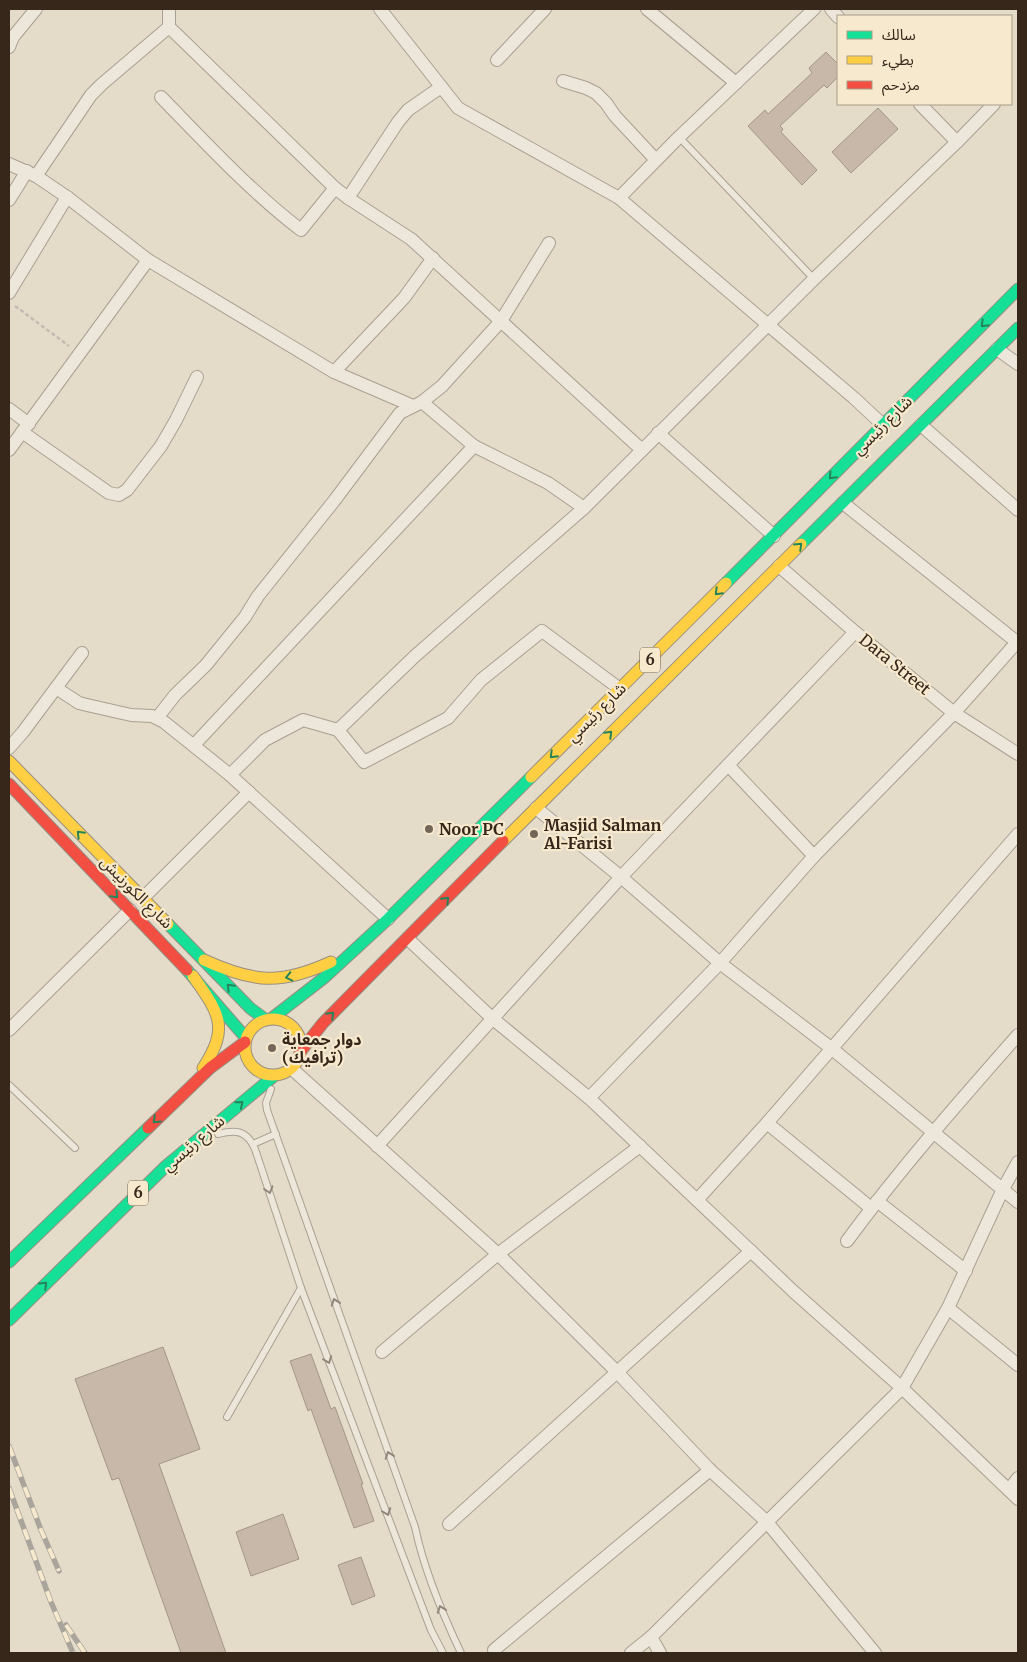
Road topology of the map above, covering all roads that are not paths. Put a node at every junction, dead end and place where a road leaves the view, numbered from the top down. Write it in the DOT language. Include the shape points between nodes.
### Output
graph roads {
  1 [pos="36,9"];
  2 [pos="169,9"];
  3 [pos="381,9"];
  4 [pos="545,9"];
  5 [pos="647,9"];
  6 [pos="814,9"];
  7 [pos="168,27"];
  8 [pos="9,47"];
  9 [pos="497,60"];
  10 [pos="563,81"];
  11 [pos="736,83"];
  12 [pos="440,87"];
  13 [pos="161,97"];
  14 [pos="921,105"];
  15 [pos="993,105"];
  16 [pos="680,137"];
  17 [pos="957,142"];
  18 [pos="656,160"];
  19 [pos="9,164"];
  20 [pos="32,173"];
  21 [pos="335,188"];
  22 [pos="67,197"];
  23 [pos="348,198"];
  24 [pos="619,198"];
  25 [pos="9,200"];
  26 [pos="549,243"];
  27 [pos="433,258"];
  28 [pos="148,260"];
  29 [pos="814,278"];
  30 [pos="1018,289"];
  31 [pos="9,293"];
  32 [pos="502,321"];
  33 [pos="767,325"];
  34 [pos="1018,328"];
  35 [pos="996,349"];
  36 [pos="1018,364"];
  37 [pos="334,372"];
  38 [pos="197,377"];
  39 [pos="417,404"];
  40 [pos="9,409"];
  41 [pos="921,425"];
  42 [pos="26,428"];
  43 [pos="894,429"];
  44 [pos="658,433"];
  45 [pos="474,446"];
  46 [pos="9,450"];
  47 [pos="642,450"];
  48 [pos="843,503"];
  49 [pos="584,508"];
  50 [pos="1018,510"];
  51 [pos="774,536"];
  52 [pos="779,566"];
  53 [pos="855,632"];
  54 [pos="1018,642"];
  55 [pos="82,652"];
  56 [pos="56,688"];
  57 [pos="620,689"];
  58 [pos="954,712"];
  59 [pos="157,718"];
  60 [pos="338,730"];
  61 [pos="194,745"];
  62 [pos="9,748"];
  63 [pos="1018,754"];
  64 [pos="9,761"];
  65 [pos="728,765"];
  66 [pos="230,775"];
  67 [pos="9,784"];
  68 [pos="249,792"];
  69 [pos="536,808"];
  70 [pos="1018,834"];
  71 [pos="814,856"];
  72 [pos="621,878"];
  73 [pos="143,898"];
  74 [pos="130,910"];
  75 [pos="388,919"];
  76 [pos="408,938"];
  77 [pos="364,942"];
  78 [pos="204,960"];
  79 [pos="720,963"];
  80 [pos="193,976"];
  81 [pos="492,1018"];
  82 [pos="269,1020"];
  83 [pos="9,1030"];
  84 [pos="1018,1035"];
  85 [pos="246,1040"];
  86 [pos="832,1048"];
  87 [pos="300,1052"];
  88 [pos="291,1068"];
  89 [pos="277,1075"];
  90 [pos="9,1085"];
  91 [pos="589,1098"];
  92 [pos="176,1101"];
  93 [pos="767,1123"];
  94 [pos="933,1132"];
  95 [pos="276,1134"];
  96 [pos="253,1144"];
  97 [pos="377,1146"];
  98 [pos="640,1146"];
  99 [pos="188,1147"];
  100 [pos="75,1148"];
  101 [pos="1018,1162"];
  102 [pos="1004,1189"];
  103 [pos="697,1200"];
  104 [pos="1018,1202"];
  105 [pos="874,1204"];
  106 [pos="847,1241"];
  107 [pos="751,1251"];
  108 [pos="498,1254"];
  109 [pos="9,1262"];
  110 [pos="966,1271"];
  111 [pos="301,1288"];
  112 [pos="948,1308"];
  113 [pos="9,1320"];
  114 [pos="382,1352"];
  115 [pos="1018,1365"];
  116 [pos="617,1372"];
  117 [pos="902,1388"];
  118 [pos="227,1417"];
  119 [pos="710,1470"];
  120 [pos="1018,1478"];
  121 [pos="1013,1495"];
  122 [pos="766,1521"];
  123 [pos="449,1524"];
  124 [pos="651,1637"];
  125 [pos="494,1650"];
  126 [pos="443,1653"];
  127 [pos="461,1653"];
  128 [pos="631,1653"];
  129 [pos="660,1653"];
  130 [pos="875,1653"];
  1 -- 8 [label="street" via="13,37"];
  2 -- 7 [label="street"];
  3 -- 12 [label="street"];
  4 -- 9 [label="street"];
  5 -- 11 [label="street"];
  6 -- 11 [label="street"];
  7 -- 20 [label="street" via="91,95"];
  7 -- 21 [label="street"];
  10 -- 18 [label="street" via="596,93"];
  11 -- 16 [label="street"];
  12 -- 23 [label="street" via="408,110 398,122"];
  12 -- 24 [label="street" via="458,108"];
  13 -- 21 [label="street" via="249,186 301,230"];
  14 -- 17 [label="street"];
  15 -- 17 [label="street"];
  16 -- 18 [label="street"];
  16 -- 29 [label="lane"];
  17 -- 29 [label="street"];
  18 -- 24 [label="street"];
  19 -- 20 [label="street"];
  20 -- 22 [label="street"];
  20 -- 25 [label="street"];
  21 -- 23 [label="street"];
  22 -- 28 [label="street"];
  22 -- 31 [label="street"];
  23 -- 27 [label="street" via="411,239"];
  24 -- 33 [label="street"];
  26 -- 32 [label="street"];
  27 -- 32 [label="street"];
  27 -- 37 [label="street" via="404,298"];
  28 -- 37 [label="street"];
  28 -- 42 [label="street"];
  29 -- 33 [label="street"];
  30 -- 43 [label="main road, شارع رئيسي / 6, one-way"];
  32 -- 39 [label="street" via="442,386"];
  32 -- 47 [label="street"];
  33 -- 43 [label="street"];
  33 -- 44 [label="street"];
  34 -- 35 [label="main road, شارع رئيسي / 6"];
  35 -- 36 [label="street"];
  35 -- 41 [label="main road, شارع رئيسي / 6"];
  37 -- 39 [label="street"];
  38 -- 42 [label="street" via="161,446 127,490 118,495 109,492"];
  39 -- 45 [label="street"];
  39 -- 59 [label="street" via="400,413 245,617"];
  40 -- 42 [label="street"];
  41 -- 43 [label="main road, شارع رئيسي / 6"];
  41 -- 50 [label="street"];
  42 -- 46 [label="street"];
  43 -- 48 [label="main road, شارع رئيسي / 6"];
  43 -- 51 [label="main road, شارع رئيسي / 6, one-way"];
  44 -- 47 [label="street"];
  44 -- 51 [label="street"];
  45 -- 49 [label="street" via="548,483"];
  45 -- 61 [label="street"];
  47 -- 49 [label="street"];
  52 -- 48 [label="main road, شارع رئيسي / 6, one-way"];
  48 -- 54 [label="street"];
  49 -- 60 [label="street" via="415,656"];
  51 -- 57 [label="main road, شارع رئيسي / 6, one-way"];
  52 -- 53 [label="street, Dara Street"];
  69 -- 52 [label="main road, شارع رئيسي / 6, one-way"];
  53 -- 58 [label="street, Dara Street"];
  53 -- 65 [label="street"];
  54 -- 58 [label="street"];
  55 -- 56 [label="street"];
  56 -- 59 [label="street" via="87,705"];
  56 -- 62 [label="street"];
  57 -- 60 [label="street" via="542,631 481,680 448,718 364,762"];
  57 -- 75 [label="main road, شارع رئيسي / 6, one-way"];
  58 -- 63 [label="street, Dara Street"];
  58 -- 71 [label="street"];
  59 -- 61 [label="street"];
  60 -- 66 [label="street" via="303,720 265,740"];
  61 -- 66 [label="street"];
  73 -- 64 [label="main road, شارع الكورنيش, one-way"];
  65 -- 71 [label="street"];
  65 -- 72 [label="street"];
  66 -- 68 [label="street"];
  67 -- 74 [label="main road, شارع الكورنيش, one-way"];
  68 -- 73 [label="street"];
  68 -- 75 [label="street"];
  69 -- 72 [label="street"];
  76 -- 69 [label="main road, شارع رئيسي / 6, one-way"];
  70 -- 86 [label="street"];
  71 -- 79 [label="street"];
  72 -- 79 [label="street"];
  72 -- 81 [label="street"];
  73 -- 78 [label="main road, شارع الكورنيش"];
  74 -- 80 [label="main road, شارع الكورنيش"];
  74 -- 83 [label="street"];
  75 -- 77 [label="main road, شارع رئيسي / 6"];
  76 -- 81 [label="street"];
  87 -- 76 [label="main road, شارع رئيسي / 6, one-way" via="323,1023"];
  77 -- 78 [label="main road, one-way" via="313,971 279,979 248,977"];
  77 -- 82 [label="main road, شارع رئيسي / 6"];
  82 -- 78 [label="main road, شارع الكورنيش, one-way" via="257,1015"];
  79 -- 86 [label="street"];
  79 -- 91 [label="street"];
  80 -- 85 [label="main road, شارع الكورنيش"];
  80 -- 92 [label="main road" via="217,1013 219,1039 208,1061"];
  81 -- 91 [label="street"];
  81 -- 97 [label="street"];
  82 -- 85 [label="main road" via="254,1026"];
  82 -- 87 [label="main road" via="285,1022 295,1030"];
  84 -- 94 [label="street"];
  85 -- 89 [label="main road" via="246,1056 250,1064 261,1073"];
  85 -- 92 [label="main road, 6"];
  86 -- 93 [label="street"];
  86 -- 94 [label="street"];
  87 -- 88 [label="main road"];
  88 -- 89 [label="main road"];
  88 -- 97 [label="street"];
  89 -- 95 [label="lane" via="266,1103"];
  99 -- 89 [label="main road, شارع رئيسي / 6, one-way"];
  90 -- 100 [label="lane"];
  91 -- 98 [label="street"];
  92 -- 109 [label="main road, 6, one-way"];
  93 -- 103 [label="street"];
  93 -- 105 [label="street"];
  94 -- 102 [label="street"];
  94 -- 105 [label="street"];
  95 -- 96 [label="lane"];
  127 -- 95 [label="lane, one-way" via="423,1559 415,1527"];
  96 -- 99 [label="lane" via="242,1133 234,1131 216,1134"];
  96 -- 111 [label="lane, one-way"];
  97 -- 108 [label="street"];
  98 -- 103 [label="street"];
  98 -- 108 [label="street"];
  113 -- 99 [label="main road, شارع رئيسي / 6, one-way"];
  101 -- 102 [label="street"];
  102 -- 104 [label="street"];
  102 -- 110 [label="street"];
  103 -- 107 [label="street"];
  105 -- 106 [label="street"];
  105 -- 110 [label="street"];
  107 -- 116 [label="street"];
  107 -- 117 [label="street"];
  108 -- 114 [label="street"];
  108 -- 116 [label="street"];
  110 -- 112 [label="street"];
  111 -- 118 [label="lane"];
  111 -- 126 [label="lane, one-way" via="431,1630"];
  112 -- 115 [label="street"];
  112 -- 117 [label="street"];
  116 -- 119 [label="street"];
  116 -- 123 [label="street"];
  117 -- 121 [label="street"];
  117 -- 122 [label="street"];
  119 -- 122 [label="street"];
  119 -- 125 [label="street"];
  120 -- 121 [label="street"];
  122 -- 124 [label="street"];
  122 -- 130 [label="street"];
  124 -- 128 [label="street"];
  124 -- 129 [label="street"];
}
